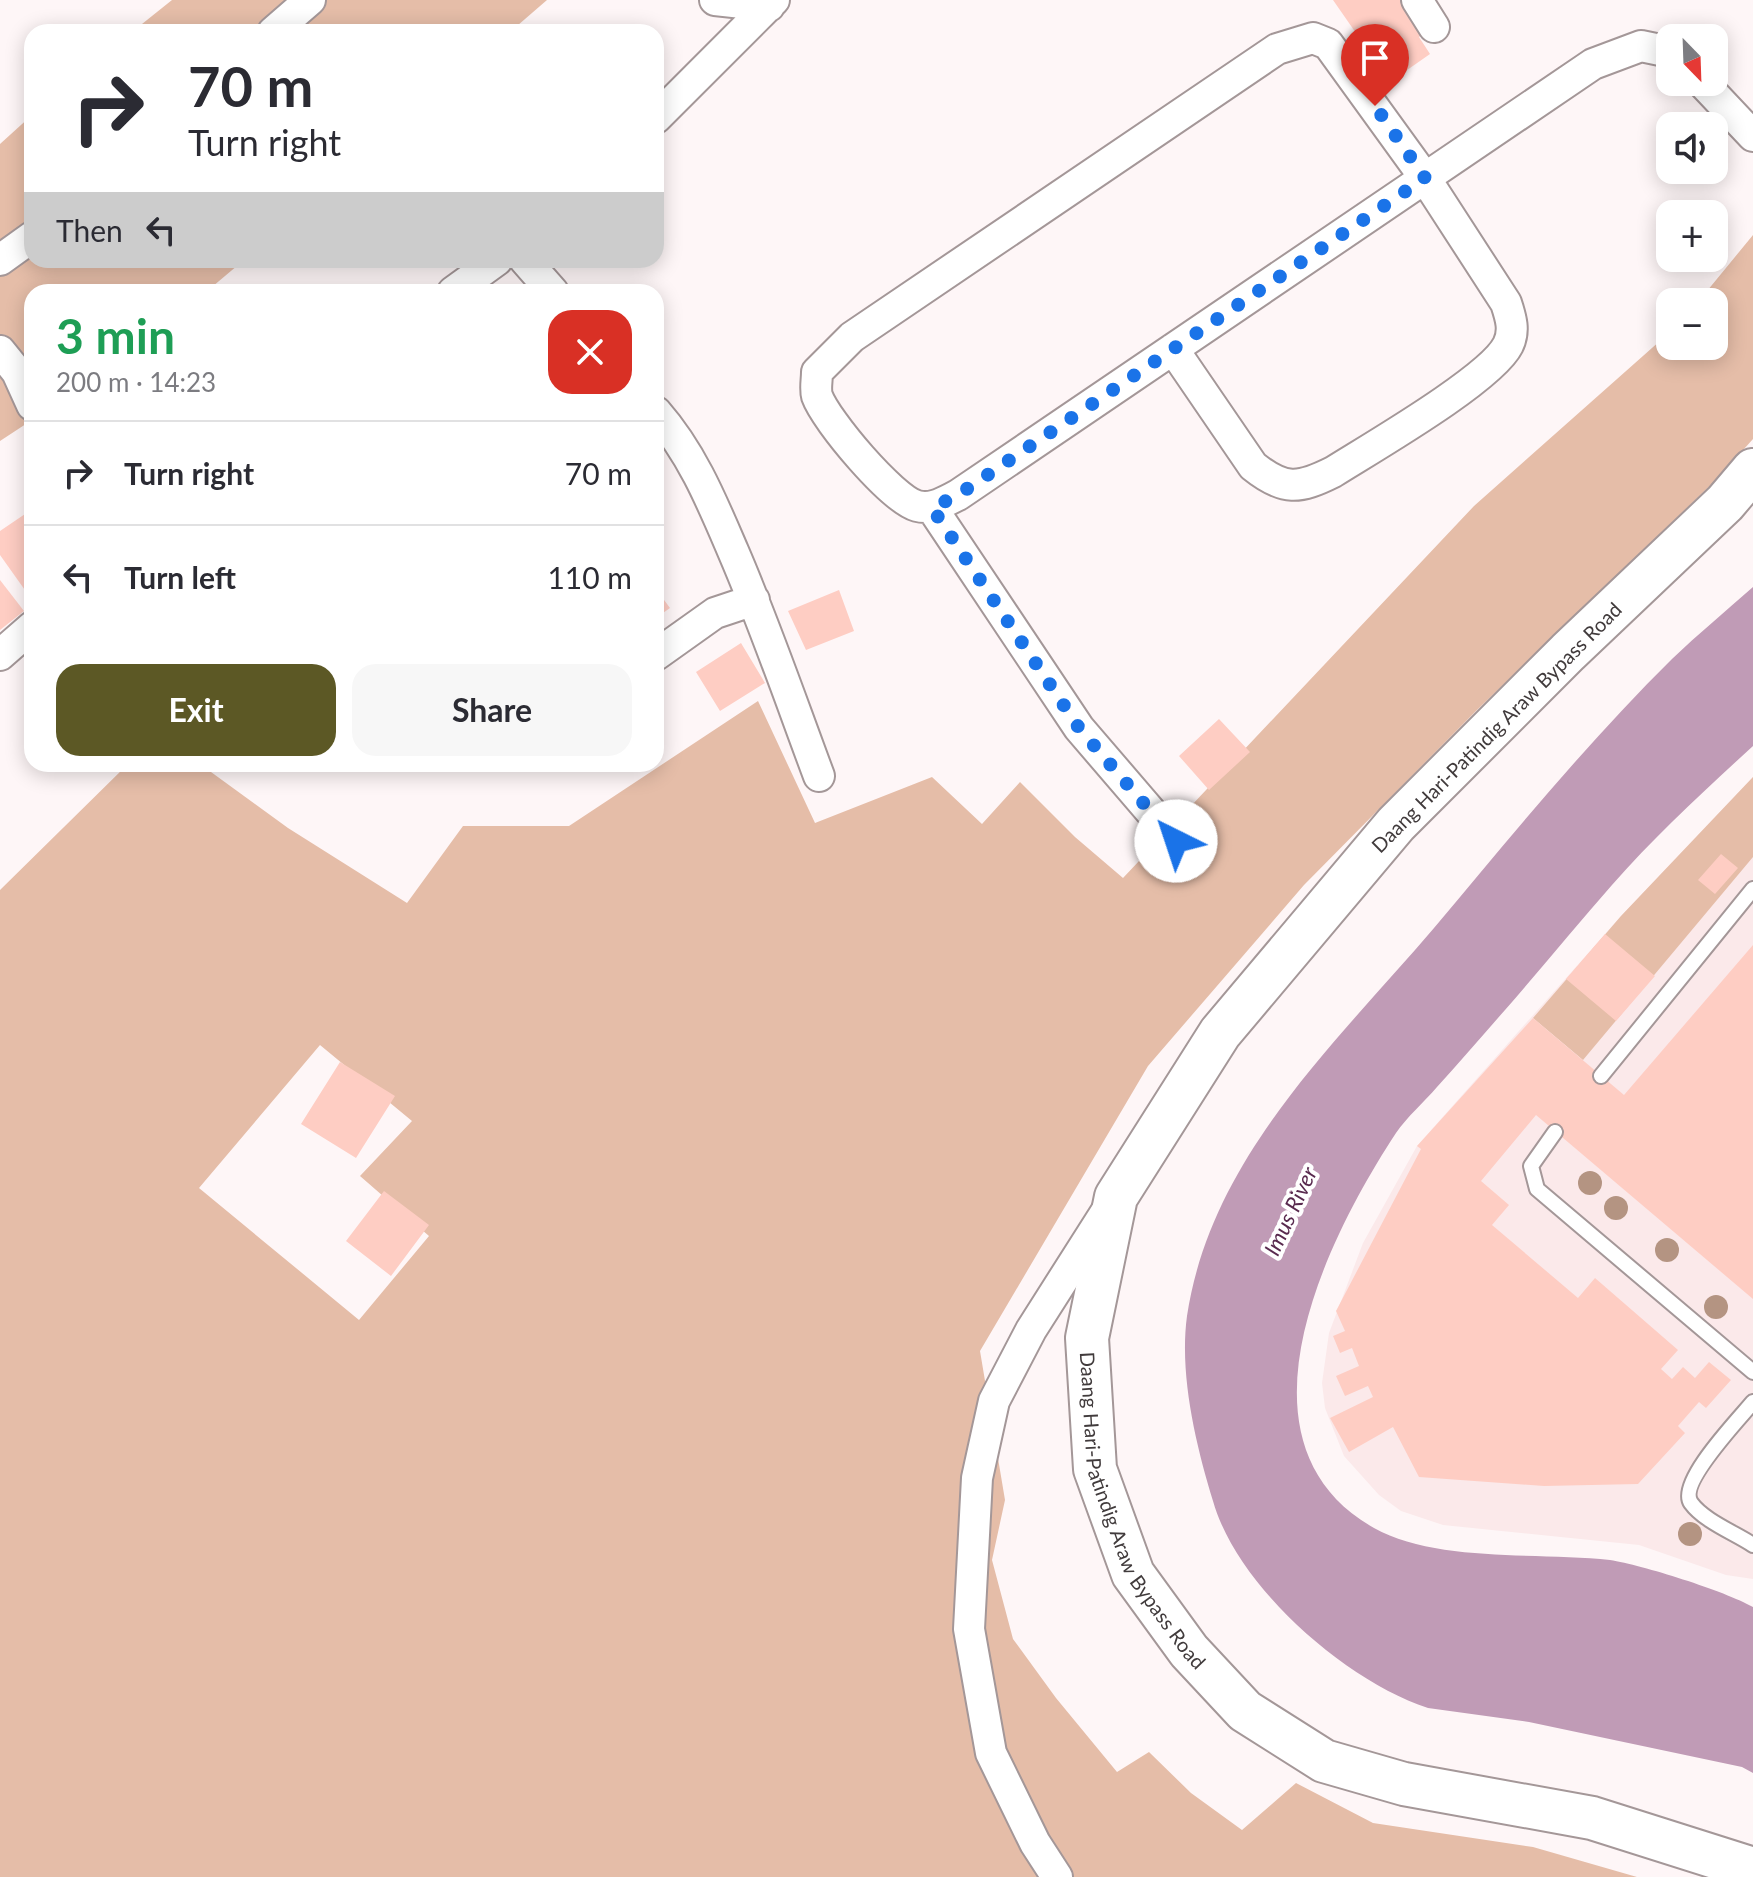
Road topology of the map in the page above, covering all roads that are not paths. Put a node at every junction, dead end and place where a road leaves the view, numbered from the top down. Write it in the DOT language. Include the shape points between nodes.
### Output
graph roads {
  1 [pos="310,0"];
  2 [pos="715,0"];
  3 [pos="1417,0"];
  4 [pos="771,3"];
  5 [pos="282,24"];
  6 [pos="1434,27"];
  7 [pos="1656,49"];
  8 [pos="1715,96"];
  9 [pos="664,110"];
  10 [pos="1753,136"];
  11 [pos="1425,178"];
  12 [pos="24,243"];
  13 [pos="0,260"];
  14 [pos="486,268"];
  15 [pos="532,268"];
  16 [pos="464,284"];
  17 [pos="546,284"];
  18 [pos="1173,349"];
  19 [pos="0,351"];
  20 [pos="24,387"];
  21 [pos="664,422"];
  22 [pos="1753,470"];
  23 [pos="932,508"];
  24 [pos="754,600"];
  25 [pos="24,634"];
  26 [pos="664,649"];
  27 [pos="0,655"];
  28 [pos="819,776"];
  29 [pos="1176,841"];
  30 [pos="1753,889"];
  31 [pos="1601,1076"];
  32 [pos="1555,1132"];
  33 [pos="1116,1197"];
  34 [pos="1753,1372"];
  35 [pos="1753,1402"];
  36 [pos="1753,1545"];
  37 [pos="1753,1869"];
  38 [pos="1057,1877"];
  1 -- 5 [label="street"];
  2 -- 4 [label="street"];
  3 -- 6 [label="street"];
  4 -- 9 [label="street"];
  7 -- 11 [label="street" via="1641,46 1593,64"];
  8 -- 10 [label="street"];
  11 -- 18 [label="street"];
  11 -- 18 [label="street" via="1506,303 1512,324 1509,343 1486,372 1333,472 1288,486 1253,466"];
  11 -- 23 [label="street" via="1328,44 1313,38 1277,49 852,337 817,372 816,393 825,413 891,488 915,506"];
  12 -- 13 [label="street"];
  14 -- 16 [label="street"];
  15 -- 17 [label="street"];
  18 -- 23 [label="street"];
  19 -- 20 [label="street"];
  21 -- 24 [label="street" via="703,481"];
  22 -- 33 [label="main road, Daang Hari-Patindig Araw Bypass Road" via="1396,824 1220,1033"];
  23 -- 29 [label="street" via="1079,728"];
  24 -- 26 [label="street" via="715,613"];
  24 -- 28 [label="street"];
  25 -- 27 [label="street"];
  30 -- 31 [label="lane"];
  32 -- 34 [label="lane" via="1531,1166 1537,1189"];
  33 -- 37 [label="main road, Daang Hari-Patindig Araw Bypass Road" via="1087,1338 1095,1469 1133,1574 1189,1651 1245,1711 1324,1761 1404,1784 1592,1818"];
  33 -- 38 [label="street" via="1031,1330 994,1401 977,1478 969,1629 991,1753"];
  35 -- 36 [label="lane" via="1693,1478 1688,1494 1705,1515"];
}
